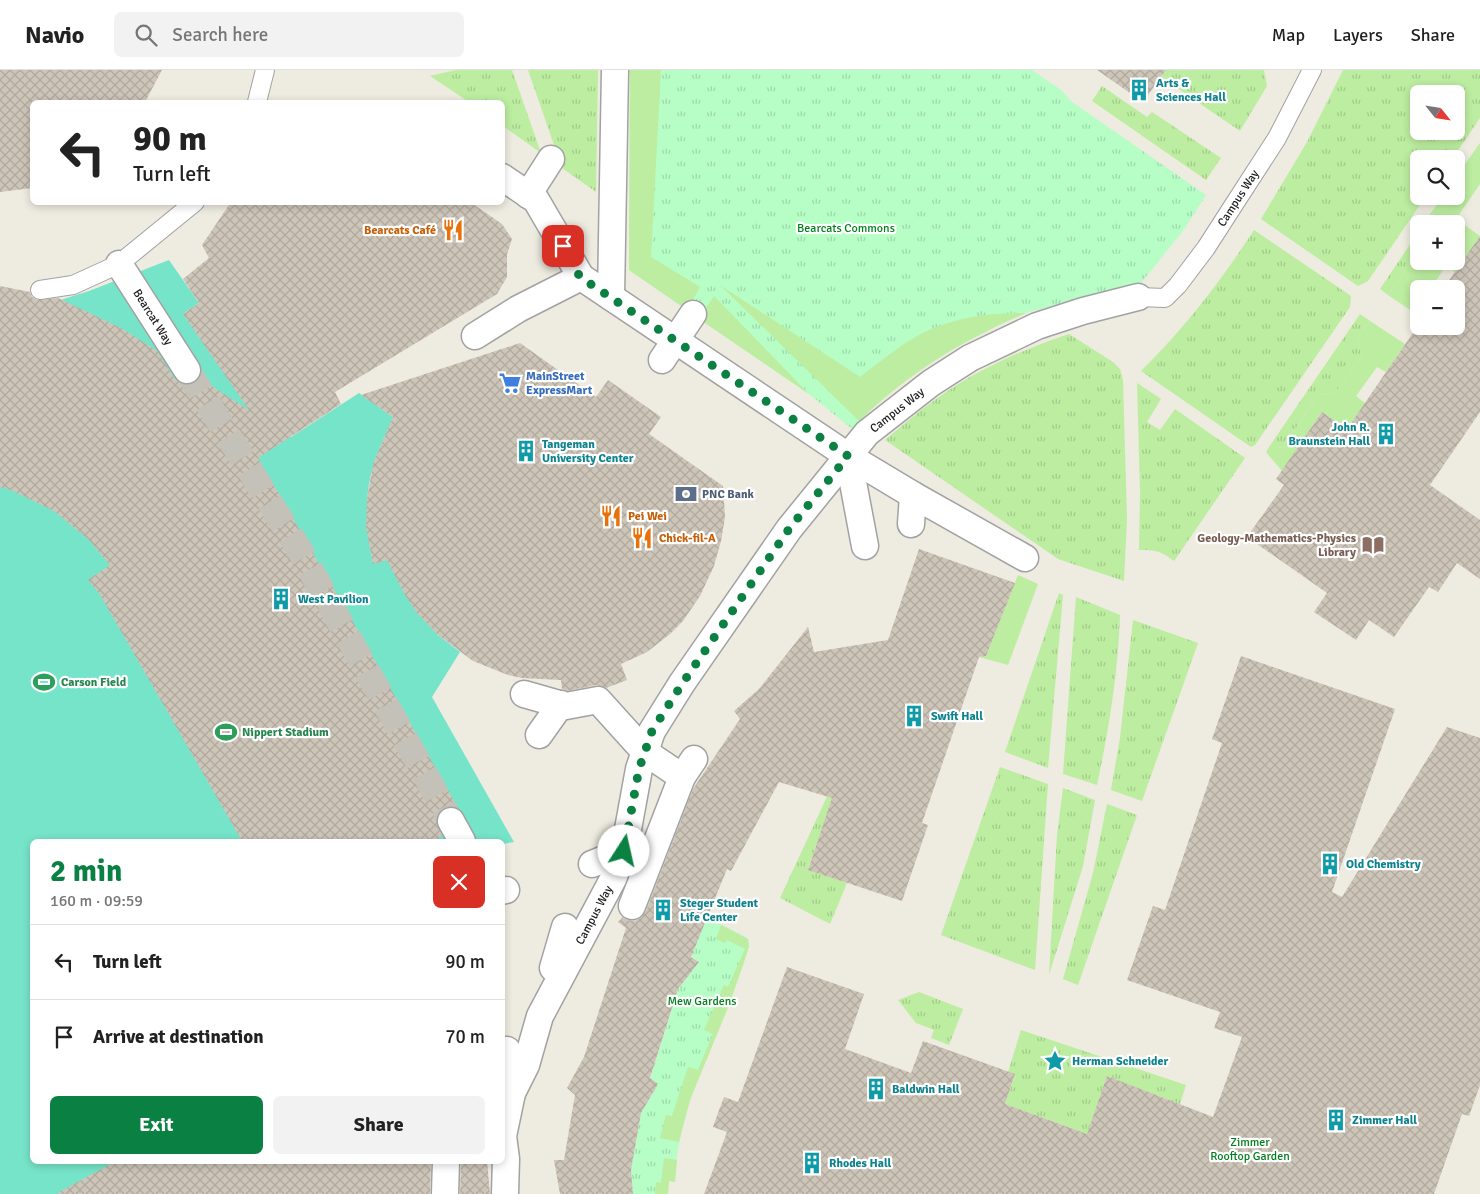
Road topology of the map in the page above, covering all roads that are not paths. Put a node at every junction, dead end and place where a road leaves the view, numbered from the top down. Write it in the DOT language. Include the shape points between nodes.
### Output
graph roads {
  1 [pos="265,70"];
  2 [pos="615,70"];
  3 [pos="1312,70"];
  4 [pos="258,100"];
  5 [pos="551,160"];
  6 [pos="505,179"];
  7 [pos="528,195"];
  8 [pos="191,205"];
  9 [pos="120,264"];
  10 [pos="580,277"];
  11 [pos="40,290"];
  12 [pos="611,298"];
  13 [pos="1138,298"];
  14 [pos="693,314"];
  15 [pos="475,336"];
  16 [pos="669,350"];
  17 [pos="187,370"];
  18 [pos="848,456"];
  19 [pos="914,495"];
  20 [pos="911,524"];
  21 [pos="865,546"];
  22 [pos="1025,558"];
  23 [pos="524,694"];
  24 [pos="561,704"];
  25 [pos="539,735"];
  26 [pos="644,752"];
  27 [pos="624,851"];
  28 [pos="654,860"];
  29 [pos="592,864"];
  30 [pos="632,906"];
  31 [pos="565,927"];
  32 [pos="540,1016"];
  33 [pos="506,1050"];
  34 [pos="512,1093"];
  35 [pos="505,1126"];
  36 [pos="505,1151"];
  37 [pos="446,1164"];
  38 [pos="444,1194"];
  39 [pos="504,1194"];
  1 -- 4 [label="lane"];
  2 -- 12 [label="street"];
  3 -- 13 [label="lane, Campus Way" via="1277,138 1206,248 1178,285 1165,298"];
  5 -- 7 [label="street"];
  6 -- 7 [label="street"];
  7 -- 10 [label="street" via="536,200"];
  8 -- 9 [label="lane"];
  9 -- 11 [label="lane" via="72,285"];
  9 -- 17 [label="street, Bearcat Way"];
  10 -- 12 [label="street"];
  10 -- 15 [label="street"];
  12 -- 16 [label="street"];
  13 -- 18 [label="street, Campus Way" via="1037,326 970,358 870,429"];
  14 -- 16 [label="street"];
  16 -- 18 [label="street"];
  18 -- 19 [label="street"];
  18 -- 21 [label="street"];
  18 -- 26 [label="street, Campus Way" via="789,529 682,684 652,731"];
  19 -- 20 [label="street"];
  19 -- 22 [label="street"];
  23 -- 24 [label="street"];
  24 -- 25 [label="street"];
  24 -- 26 [label="street" via="566,706 597,695"];
  26 -- 27 [label="street, Campus Way"];
  26 -- 28 [label="street" via="688,768"];
  27 -- 28 [label="street"];
  27 -- 29 [label="street"];
  27 -- 32 [label="street, Campus Way" via="613,879"];
  28 -- 30 [label="street"];
  31 -- 32 [label="street"];
  32 -- 34 [label="street, Campus Way" via="526,1065"];
  33 -- 34 [label="street"];
  34 -- 35 [label="street, Campus Way"];
  36 -- 39 [label="street, Campus Way"];
  37 -- 38 [label="street"];
}
